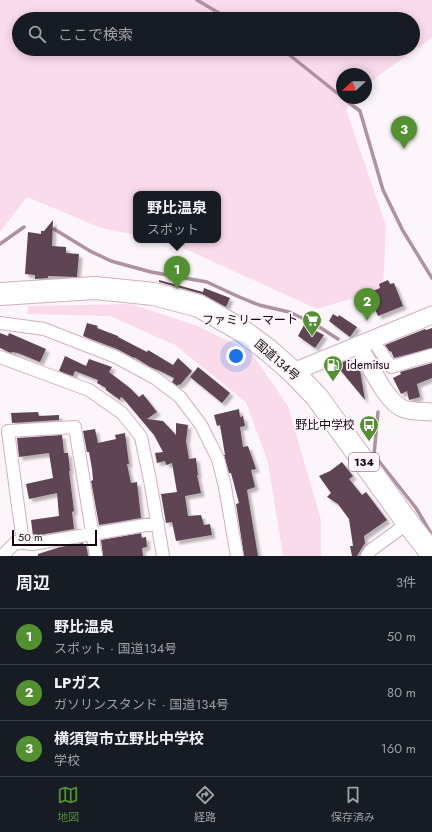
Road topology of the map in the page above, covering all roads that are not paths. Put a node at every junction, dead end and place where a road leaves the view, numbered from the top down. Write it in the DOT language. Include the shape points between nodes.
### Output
graph roads {
  1 [pos="0,294"];
  2 [pos="432,315"];
  3 [pos="0,323"];
  4 [pos="365,342"];
  5 [pos="432,355"];
  6 [pos="0,357"];
  7 [pos="293,372"];
  8 [pos="432,412"];
  9 [pos="158,523"];
  10 [pos="408,523"];
  11 [pos="92,533"];
  12 [pos="29,548"];
  13 [pos="432,554"];
  14 [pos="2,556"];
  15 [pos="96,556"];
  16 [pos="163,556"];
  17 [pos="236,556"];
  18 [pos="367,556"];
  1 -- 7 [label="highway, 国道134号 / 134" via="95,288 154,294 199,306 241,330"];
  2 -- 4 [label="street"];
  3 -- 17 [label="street" via="44,329 116,357 155,378 180,397 201,426 218,459"];
  4 -- 5 [label="street" via="391,367"];
  4 -- 7 [label="street"];
  4 -- 8 [label="street" via="382,387 393,402 404,409"];
  6 -- 9 [label="street" via="89,390 122,413 141,437"];
  7 -- 10 [label="highway, 国道134号 / 134" via="317,397"];
  9 -- 11 [label="street"];
  9 -- 16 [label="street"];
  10 -- 13 [label="highway, 国道134号 / 134"];
  10 -- 18 [label="street" via="371,550"];
  11 -- 12 [label="street"];
  11 -- 12 [label="street" via="75,427 8,431"];
  11 -- 15 [label="street"];
  12 -- 14 [label="street" via="16,542"];
}
